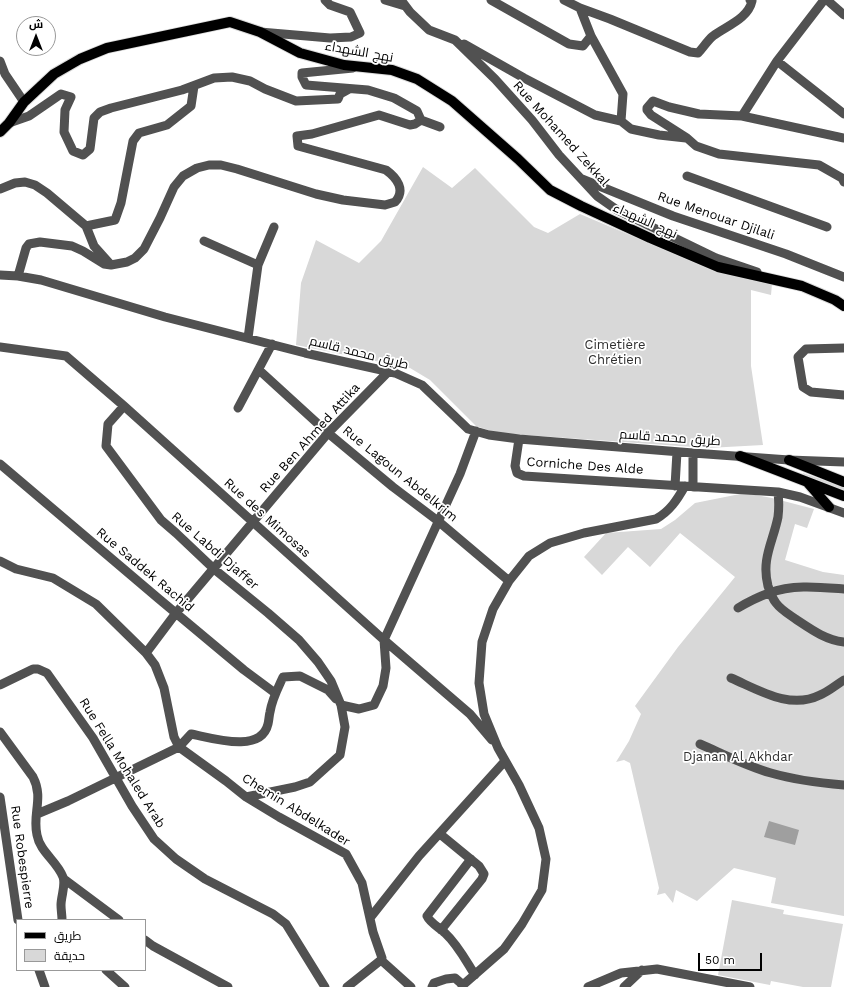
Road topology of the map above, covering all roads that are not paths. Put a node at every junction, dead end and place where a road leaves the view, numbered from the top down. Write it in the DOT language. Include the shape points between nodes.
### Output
graph roads {
  1 [pos="385,0"];
  2 [pos="491,0"];
  3 [pos="564,0"];
  4 [pos="750,0"];
  5 [pos="826,0"];
  6 [pos="330,2"];
  7 [pos="403,3"];
  8 [pos="580,8"];
  9 [pos="844,16"];
  10 [pos="260,32"];
  11 [pos="591,36"];
  12 [pos="455,40"];
  13 [pos="0,61"];
  14 [pos="778,61"];
  15 [pos="366,67"];
  16 [pos="194,86"];
  17 [pos="349,89"];
  18 [pos="24,102"];
  19 [pos="844,114"];
  20 [pos="742,116"];
  21 [pos="421,120"];
  22 [pos="621,121"];
  23 [pos="9,123"];
  24 [pos="440,127"];
  25 [pos="0,132"];
  26 [pos="687,138"];
  27 [pos="844,138"];
  28 [pos="687,176"];
  29 [pos="579,178"];
  30 [pos="844,182"];
  31 [pos="0,189"];
  32 [pos="86,226"];
  33 [pos="274,227"];
  34 [pos="827,227"];
  35 [pos="204,241"];
  36 [pos="111,265"];
  37 [pos="258,265"];
  38 [pos="0,275"];
  39 [pos="18,276"];
  40 [pos="844,277"];
  41 [pos="790,283"];
  42 [pos="844,306"];
  43 [pos="248,338"];
  44 [pos="272,344"];
  45 [pos="0,347"];
  46 [pos="844,348"];
  47 [pos="259,370"];
  48 [pos="389,371"];
  49 [pos="844,395"];
  50 [pos="124,406"];
  51 [pos="238,408"];
  52 [pos="476,432"];
  53 [pos="328,433"];
  54 [pos="519,439"];
  55 [pos="676,452"];
  56 [pos="693,453"];
  57 [pos="740,456"];
  58 [pos="789,460"];
  59 [pos="844,462"];
  60 [pos="0,464"];
  61 [pos="799,465"];
  62 [pos="795,477"];
  63 [pos="807,481"];
  64 [pos="844,482"];
  65 [pos="675,486"];
  66 [pos="689,486"];
  67 [pos="778,492"];
  68 [pos="844,496"];
  69 [pos="829,506"];
  70 [pos="844,513"];
  71 [pos="438,521"];
  72 [pos="252,523"];
  73 [pos="0,562"];
  74 [pos="214,569"];
  75 [pos="509,581"];
  76 [pos="844,589"];
  77 [pos="770,592"];
  78 [pos="738,608"];
  79 [pos="176,613"];
  80 [pos="384,640"];
  81 [pos="844,642"];
  82 [pos="146,653"];
  83 [pos="731,678"];
  84 [pos="844,680"];
  85 [pos="0,685"];
  86 [pos="275,693"];
  87 [pos="341,705"];
  88 [pos="0,732"];
  89 [pos="700,744"];
  90 [pos="179,747"];
  91 [pos="498,748"];
  92 [pos="506,761"];
  93 [pos="116,778"];
  94 [pos="844,785"];
  95 [pos="0,797"];
  96 [pos="246,797"];
  97 [pos="37,814"];
  98 [pos="440,834"];
  99 [pos="470,858"];
  100 [pos="64,878"];
  101 [pos="370,918"];
  102 [pos="18,919"];
  103 [pos="62,919"];
  104 [pos="118,919"];
  105 [pos="441,930"];
  106 [pos="146,941"];
  107 [pos="381,960"];
  108 [pos="642,970"];
  109 [pos="39,971"];
  110 [pos="107,971"];
  111 [pos="475,975"];
  112 [pos="462,986"];
  113 [pos="45,987"];
  114 [pos="125,987"];
  115 [pos="228,987"];
  116 [pos="325,987"];
  117 [pos="347,987"];
  118 [pos="411,987"];
  119 [pos="432,987"];
  120 [pos="588,987"];
  121 [pos="624,987"];
  122 [pos="750,987"];
  1 -- 7 [label="street"];
  2 -- 11 [label="street" via="569,44 583,46"];
  3 -- 8 [label="street"];
  4 -- 8 [label="street" via="751,7 748,12 712,37 698,53"];
  5 -- 9 [label="street"];
  5 -- 14 [label="street"];
  6 -- 10 [label="street" via="350,12 360,33 351,37 330,38"];
  7 -- 12 [label="street, Rue Mohamed Zekkal" via="429,30"];
  8 -- 11 [label="street"];
  10 -- 15 [label="main road, نهج الشهداء" via="300,53 344,65"];
  10 -- 18 [label="main road, نهج الشهداء" via="230,22 107,48 80,59 54,74"];
  11 -- 22 [label="street" via="623,94"];
  12 -- 22 [label="street" via="595,115"];
  12 -- 29 [label="street, Rue Mohamed Zekkal" via="532,120"];
  13 -- 18 [label="street" via="5,74"];
  14 -- 19 [label="street"];
  14 -- 20 [label="street"];
  15 -- 17 [label="street" via="302,73 306,85"];
  15 -- 41 [label="main road, نهج الشهداء" via="392,70 417,79 452,101 550,190 581,206 718,267"];
  16 -- 17 [label="street" via="214,78 232,77 250,81 296,101 338,99 340,94"];
  16 -- 23 [label="street" via="100,112 94,118 90,149 83,155 73,151 64,132 65,110 71,97 61,94 29,116"];
  16 -- 32 [label="street" via="191,106 167,125 139,132 134,141 115,220"];
  17 -- 21 [label="street" via="368,90 394,98 417,111"];
  18 -- 23 [label="main road, نهج الشهداء"];
  20 -- 26 [label="street" via="699,114 651,102 647,110 651,115"];
  20 -- 27 [label="street"];
  21 -- 24 [label="street"];
  21 -- 36 [label="street" via="410,125 379,115 297,136 298,146 386,170 392,174 399,182 400,188 395,202 385,205 343,200 221,165 197,168 184,176 174,187 144,249 127,262"];
  22 -- 26 [label="street" via="631,129"];
  23 -- 25 [label="main road, نهج الشهداء"];
  26 -- 30 [label="street" via="696,146 718,154 819,165 842,178"];
  28 -- 34 [label="street"];
  29 -- 40 [label="street, Rue Menouar Djilali" via="672,216 786,254"];
  29 -- 41 [label="street, Rue Mohamed Zekkal" via="597,196 617,210 716,258"];
  31 -- 32 [label="street" via="15,183 35,185"];
  32 -- 36 [label="street" via="94,246"];
  33 -- 37 [label="street"];
  35 -- 37 [label="street"];
  36 -- 39 [label="street" via="104,264 72,246 40,242 29,244 26,248"];
  37 -- 43 [label="street"];
  38 -- 39 [label="street, طريق محمد قاسم"];
  39 -- 43 [label="street, طريق محمد قاسم" via="64,286 165,317"];
  41 -- 42 [label="main road, نهج الشهداء"];
  43 -- 44 [label="street, طريق محمد قاسم"];
  44 -- 47 [label="street"];
  44 -- 48 [label="street, طريق محمد قاسم"];
  45 -- 50 [label="street, Rue des Mimosas" via="66,356"];
  46 -- 49 [label="street" via="806,349 798,357 803,388 811,392"];
  47 -- 51 [label="street"];
  47 -- 53 [label="street, Rue Lagoun Abdelkrim"];
  48 -- 52 [label="street, طريق محمد قاسم" via="422,385 468,429"];
  48 -- 53 [label="street, Rue Ben Ahmed Attika"];
  50 -- 72 [label="street, Rue des Mimosas"];
  50 -- 74 [label="street, Rue Labdi Djaffer" via="108,424 106,446 160,520"];
  52 -- 54 [label="street, طريق محمد قاسم"];
  52 -- 71 [label="street"];
  53 -- 71 [label="street, Rue Lagoun Abdelkrim"];
  53 -- 72 [label="street, Rue Ben Ahmed Attika"];
  54 -- 55 [label="street, طريق محمد قاسم"];
  54 -- 65 [label="street, Corniche Des Alde" via="514,466 518,474 524,476"];
  55 -- 56 [label="street, طريق محمد قاسم"];
  55 -- 65 [label="street"];
  56 -- 57 [label="street, طريق محمد قاسم"];
  56 -- 66 [label="street"];
  57 -- 58 [label="street, طريق محمد قاسم"];
  57 -- 62 [label="main road"];
  58 -- 59 [label="street, طريق محمد قاسم"];
  58 -- 61 [label="main road"];
  60 -- 79 [label="street, Rue Saddek Rachid"];
  61 -- 62 [label="main road" via="794,466"];
  61 -- 64 [label="main road"];
  62 -- 63 [label="main road"];
  63 -- 68 [label="main road"];
  63 -- 69 [label="main road"];
  65 -- 66 [label="street, Corniche Des Alde"];
  66 -- 67 [label="street, Corniche Des Alde"];
  66 -- 75 [label="street" via="672,506 656,519 584,533 550,543 529,556"];
  67 -- 69 [label="street, Corniche Des Alde"];
  67 -- 77 [label="street" via="778,519 765,567"];
  69 -- 70 [label="street, Corniche Des Alde"];
  71 -- 75 [label="street, Rue Lagoun Abdelkrim"];
  71 -- 80 [label="street"];
  72 -- 74 [label="street, Rue Ben Ahmed Attika"];
  72 -- 80 [label="street, Rue des Mimosas"];
  73 -- 82 [label="street" via="53,578 73,589 96,604"];
  74 -- 79 [label="street, Rue Ben Ahmed Attika"];
  74 -- 87 [label="street, Rue Labdi Djaffer" via="299,640 327,675"];
  75 -- 91 [label="street" via="493,609 482,642 479,683 484,714"];
  76 -- 77 [label="street" via="788,588"];
  77 -- 78 [label="street"];
  77 -- 81 [label="street" via="781,609 818,634"];
  79 -- 82 [label="street, Rue Ben Ahmed Attika"];
  79 -- 86 [label="street, Rue Saddek Rachid"];
  80 -- 87 [label="street" via="386,668 383,686 374,705 358,709"];
  80 -- 91 [label="street, Rue des Mimosas" via="470,714"];
  82 -- 90 [label="street" via="155,665 164,688 174,737"];
  83 -- 84 [label="street" via="793,701 820,696"];
  85 -- 93 [label="street, Rue Fella Mohaled Arab" via="33,669 38,668 47,673 93,738"];
  86 -- 87 [label="street" via="283,677 300,676 328,690"];
  86 -- 90 [label="street" via="264,735 251,742 231,742 191,734"];
  87 -- 96 [label="street, Rue Labdi Djaffer" via="345,727 340,755 310,782"];
  88 -- 97 [label="street" via="38,785"];
  89 -- 94 [label="street" via="771,773 818,783"];
  90 -- 93 [label="street"];
  90 -- 96 [label="street, Chemin Abdelkader"];
  91 -- 92 [label="street"];
  92 -- 98 [label="street"];
  92 -- 111 [label="street" via="539,828 546,859 542,890 504,949"];
  93 -- 97 [label="street"];
  93 -- 116 [label="street, Rue Fella Mohaled Arab" via="154,839 176,859 205,879 273,914 286,924"];
  95 -- 102 [label="street, Rue Robespierre"];
  96 -- 101 [label="street, Chemin Abdelkader" via="346,854 362,882"];
  97 -- 100 [label="street" via="37,836 40,844"];
  98 -- 99 [label="street"];
  98 -- 101 [label="street" via="419,856"];
  99 -- 105 [label="street" via="428,915 430,921"];
  99 -- 105 [label="street" via="482,868 483,876"];
  100 -- 103 [label="street"];
  100 -- 104 [label="street"];
  101 -- 107 [label="street, Chemin Abdelkader"];
  105 -- 111 [label="street" via="459,949"];
  106 -- 115 [label="street"];
  107 -- 117 [label="street"];
  107 -- 118 [label="street"];
  108 -- 120 [label="street" via="621,973"];
  108 -- 121 [label="street"];
  108 -- 122 [label="street" via="657,969"];
  109 -- 113 [label="street"];
  110 -- 114 [label="street"];
  111 -- 112 [label="street"];
  112 -- 119 [label="street" via="456,978 434,982"];
}
